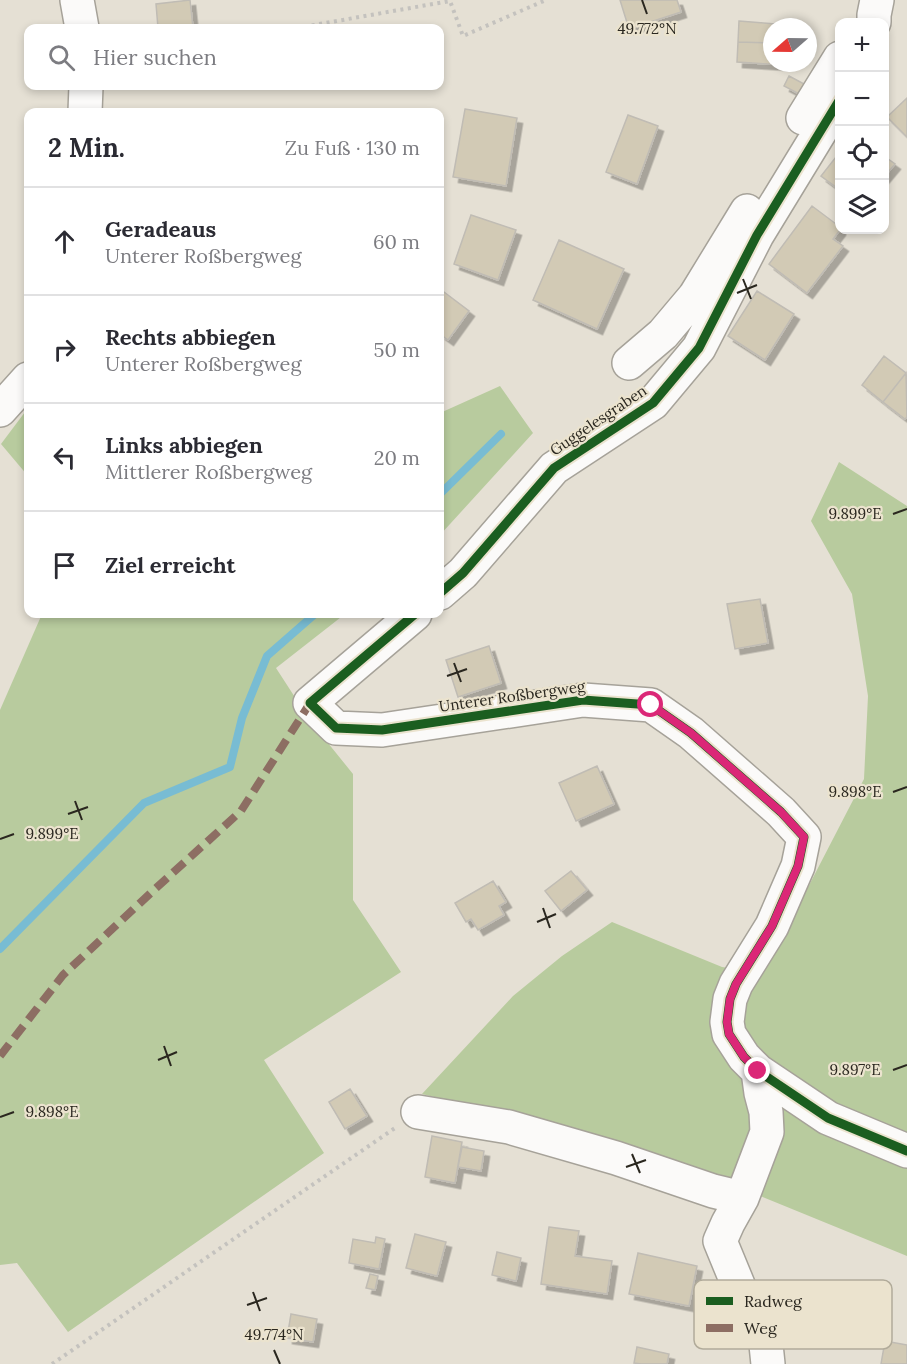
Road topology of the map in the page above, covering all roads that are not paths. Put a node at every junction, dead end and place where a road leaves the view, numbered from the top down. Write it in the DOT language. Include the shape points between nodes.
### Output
graph roads {
  1 [pos="78,0"];
  2 [pos="81,24"];
  3 [pos="835,66"];
  4 [pos="86,90"];
  5 [pos="835,107"];
  6 [pos="85,108"];
  7 [pos="630,363"];
  8 [pos="24,383"];
  9 [pos="0,410"];
  10 [pos="444,590"];
  11 [pos="410,618"];
  12 [pos="758,1071"];
  13 [pos="418,1112"];
  14 [pos="907,1151"];
  15 [pos="742,1198"];
  16 [pos="736,1280"];
  17 [pos="766,1349"];
  18 [pos="768,1364"];
  1 -- 2 [label="street"];
  3 -- 7 [label="street, Guggelesgraben" via="695,296 663,334"];
  4 -- 6 [label="street"];
  5 -- 10 [label="street, Guggelesgraben" via="757,235 699,348 653,403 554,468"];
  8 -- 9 [label="street"];
  11 -- 12 [label="street, Unterer Roßbergweg" via="310,703 336,728 382,730 583,700 651,705 691,733 804,837 798,866 772,926 730,999 729,1034"];
  12 -- 14 [label="street" via="828,1118"];
  12 -- 15 [label="street" via="767,1132"];
  13 -- 15 [label="street" via="509,1126"];
  15 -- 16 [label="street" via="720,1241"];
  17 -- 18 [label="street"];
}
